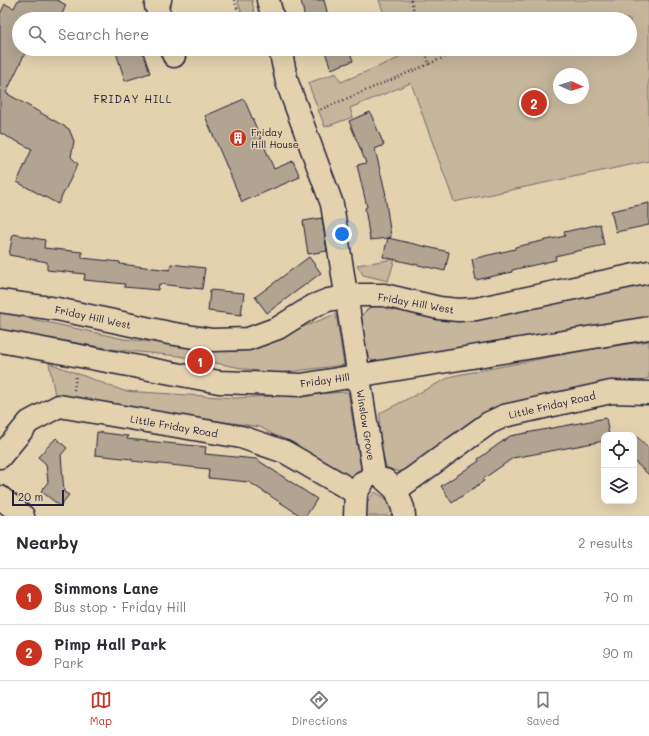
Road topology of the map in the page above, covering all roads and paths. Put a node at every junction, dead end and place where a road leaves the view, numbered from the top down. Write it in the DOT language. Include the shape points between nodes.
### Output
graph roads {
  1 [pos="160,0"];
  2 [pos="234,0"];
  3 [pos="268,0"];
  4 [pos="411,0"];
  5 [pos="158,12"];
  6 [pos="238,12"];
  7 [pos="271,12"];
  8 [pos="414,12"];
  9 [pos="281,56"];
  10 [pos="427,56"];
  11 [pos="447,56"];
  12 [pos="429,64"];
  13 [pos="300,117"];
  14 [pos="649,272"];
  15 [pos="346,297"];
  16 [pos="0,301"];
  17 [pos="649,328"];
  18 [pos="0,341"];
  19 [pos="78,355"];
  20 [pos="359,376"];
  21 [pos="649,393"];
  22 [pos="73,408"];
  23 [pos="0,457"];
  24 [pos="374,474"];
  25 [pos="396,490"];
  26 [pos="356,493"];
  27 [pos="0,497"];
  28 [pos="23,516"];
  29 [pos="355,516"];
  30 [pos="404,516"];
  1 -- 5 [label="street" via="156,6"];
  2 -- 6 [label="path"];
  3 -- 7 [label="street"];
  4 -- 8 [label="path"];
  9 -- 13 [label="street, Winslow Grove" via="287,82"];
  10 -- 12 [label="path"];
  11 -- 12 [label="path"];
  12 -- 13 [label="path"];
  13 -- 15 [label="street, Winslow Grove" via="332,204"];
  14 -- 15 [label="street, Friday Hill West" via="476,309 439,308 384,295"];
  15 -- 16 [label="street, Friday Hill West" via="313,306 278,328 248,339 212,340 57,309"];
  15 -- 20 [label="street, Winslow Grove"];
  17 -- 20 [label="street, Friday Hill"];
  18 -- 19 [label="street, Friday Hill"];
  19 -- 20 [label="street, Friday Hill" via="219,382 301,385"];
  19 -- 22 [label="path"];
  20 -- 24 [label="street, Winslow Grove"];
  21 -- 25 [label="street, Little Friday Road" via="610,392 504,416 490,423"];
  22 -- 23 [label="street, Little Friday Road" via="59,406 29,422"];
  22 -- 26 [label="street, Little Friday Road" via="241,437 285,452"];
  24 -- 25 [label="street, Winslow Grove"];
  24 -- 26 [label="street, Winslow Grove" via="363,482"];
  25 -- 30 [label="street"];
  26 -- 29 [label="street"];
  27 -- 28 [label="street"];
}
